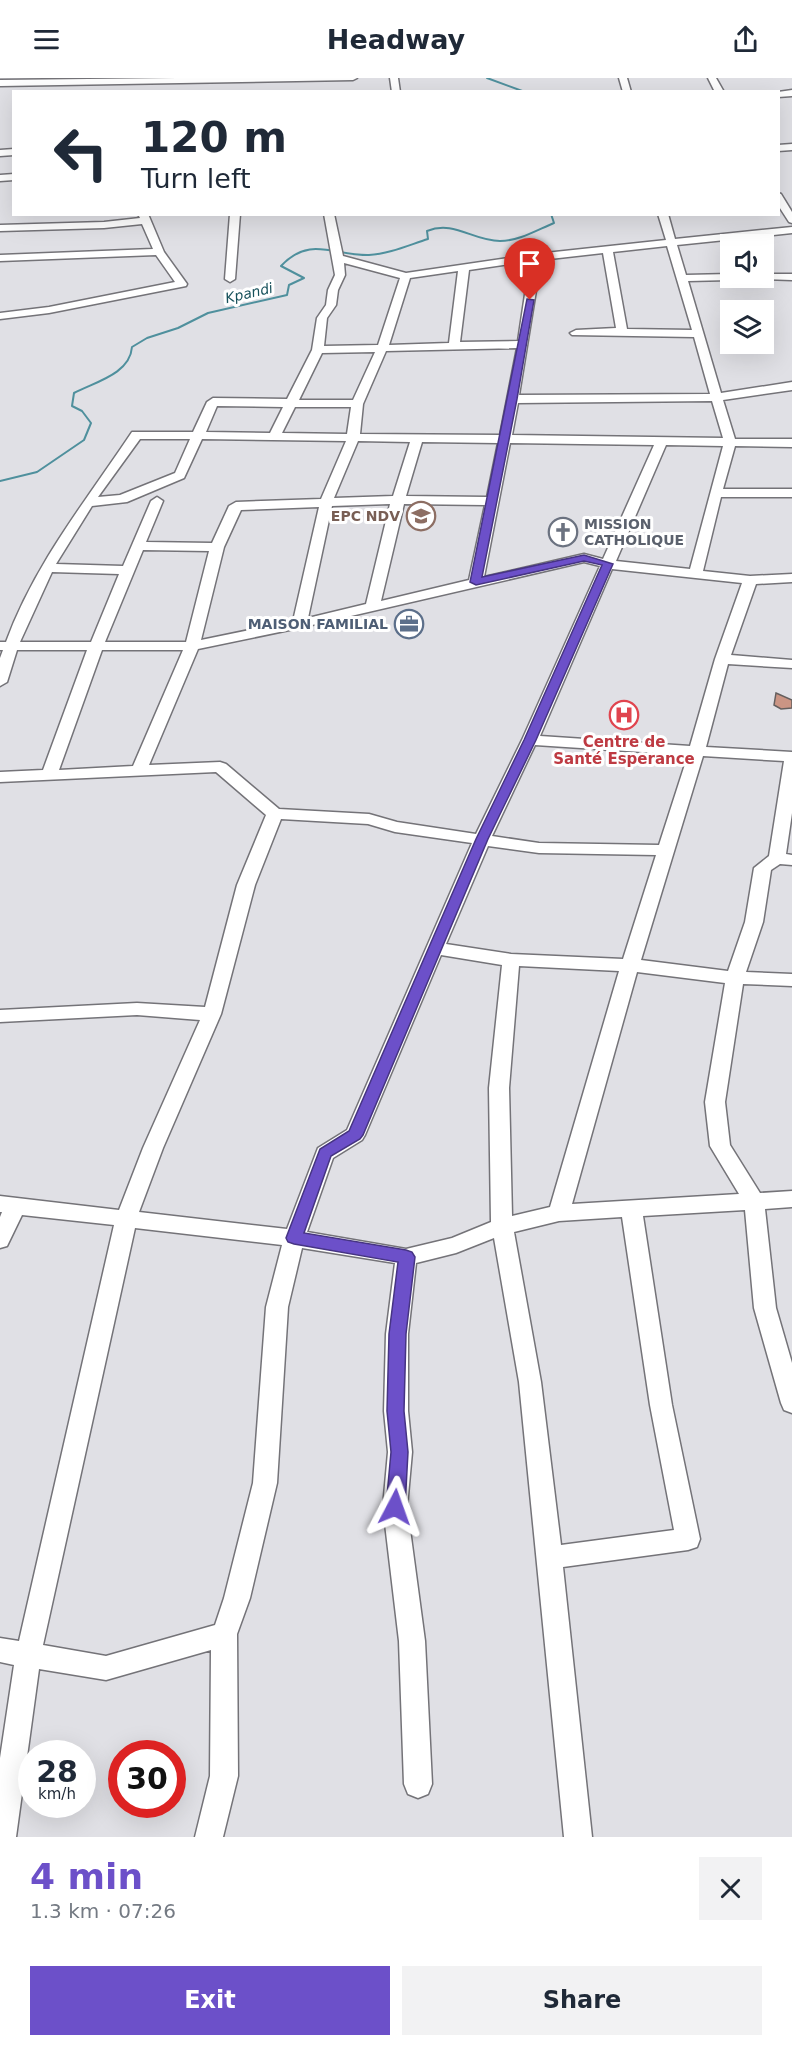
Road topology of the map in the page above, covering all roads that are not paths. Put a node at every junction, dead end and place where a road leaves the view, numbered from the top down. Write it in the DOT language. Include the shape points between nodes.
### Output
graph roads {
  1 [pos="316,78"];
  2 [pos="353,78"];
  3 [pos="238,79"];
  4 [pos="0,83"];
  5 [pos="109,84"];
  6 [pos="21,87"];
  7 [pos="780,199"];
  8 [pos="37,216"];
  9 [pos="236,216"];
  10 [pos="329,216"];
  11 [pos="664,216"];
  12 [pos="144,218"];
  13 [pos="792,220"];
  14 [pos="40,227"];
  15 [pos="0,228"];
  16 [pos="792,230"];
  17 [pos="671,244"];
  18 [pos="608,251"];
  19 [pos="159,252"];
  20 [pos="337,253"];
  21 [pos="536,257"];
  22 [pos="0,258"];
  23 [pos="464,268"];
  24 [pos="406,276"];
  25 [pos="720,277"];
  26 [pos="774,277"];
  27 [pos="792,277"];
  28 [pos="683,278"];
  29 [pos="230,279"];
  30 [pos="0,316"];
  31 [pos="622,331"];
  32 [pos="576,333"];
  33 [pos="700,334"];
  34 [pos="523,344"];
  35 [pos="382,346"];
  36 [pos="454,347"];
  37 [pos="318,350"];
  38 [pos="792,386"];
  39 [pos="718,397"];
  40 [pos="513,399"];
  41 [pos="289,403"];
  42 [pos="357,404"];
  43 [pos="200,436"];
  44 [pos="274,437"];
  45 [pos="353,438"];
  46 [pos="417,438"];
  47 [pos="505,440"];
  48 [pos="661,442"];
  49 [pos="730,442"];
  50 [pos="792,443"];
  51 [pos="715,493"];
  52 [pos="792,493"];
  53 [pos="157,501"];
  54 [pos="398,501"];
  55 [pos="492,501"];
  56 [pos="88,502"];
  57 [pos="327,503"];
  58 [pos="137,546"];
  59 [pos="217,547"];
  60 [pos="608,564"];
  61 [pos="48,568"];
  62 [pos="126,570"];
  63 [pos="696,573"];
  64 [pos="792,578"];
  65 [pos="750,580"];
  66 [pos="476,582"];
  67 [pos="372,607"];
  68 [pos="299,624"];
  69 [pos="5,646"];
  70 [pos="96,646"];
  71 [pos="192,646"];
  72 [pos="722,660"];
  73 [pos="792,664"];
  74 [pos="0,682"];
  75 [pos="530,740"];
  76 [pos="697,750"];
  77 [pos="792,758"];
  78 [pos="138,772"];
  79 [pos="49,776"];
  80 [pos="0,777"];
  81 [pos="275,814"];
  82 [pos="482,839"];
  83 [pos="666,850"];
  84 [pos="784,859"];
  85 [pos="435,948"];
  86 [pos="511,960"];
  87 [pos="630,964"];
  88 [pos="735,978"];
  89 [pos="792,980"];
  90 [pos="212,1014"];
  91 [pos="0,1016"];
  92 [pos="792,1199"];
  93 [pos="754,1201"];
  94 [pos="7,1206"];
  95 [pos="631,1208"];
  96 [pos="560,1213"];
  97 [pos="126,1219"];
  98 [pos="502,1226"];
  99 [pos="294,1238"];
  100 [pos="0,1240"];
  101 [pos="406,1257"];
  102 [pos="792,1403"];
  103 [pos="550,1558"];
  104 [pos="224,1634"];
  105 [pos="0,1650"];
  106 [pos="28,1656"];
  107 [pos="418,1784"];
  108 [pos="2,1837"];
  109 [pos="208,1837"];
  110 [pos="578,1837"];
  1 -- 2 [label="street"];
  1 -- 3 [label="street"];
  3 -- 5 [label="street"];
  4 -- 6 [label="street"];
  5 -- 6 [label="street"];
  7 -- 13 [label="street"];
  8 -- 14 [label="street"];
  9 -- 29 [label="street"];
  10 -- 20 [label="street"];
  11 -- 17 [label="street"];
  12 -- 14 [label="street"];
  12 -- 19 [label="street"];
  14 -- 15 [label="street"];
  16 -- 17 [label="street"];
  17 -- 18 [label="street"];
  17 -- 28 [label="street"];
  18 -- 21 [label="street"];
  18 -- 31 [label="street"];
  19 -- 22 [label="street"];
  19 -- 30 [label="street" via="182,284"];
  20 -- 24 [label="street"];
  20 -- 37 [label="street" via="340,275 331,305 322,318"];
  21 -- 23 [label="street"];
  21 -- 34 [label="street"];
  23 -- 24 [label="street"];
  23 -- 36 [label="street"];
  24 -- 35 [label="street"];
  25 -- 28 [label="street"];
  26 -- 27 [label="street"];
  28 -- 33 [label="street"];
  31 -- 32 [label="street"];
  31 -- 33 [label="street"];
  33 -- 39 [label="street"];
  34 -- 36 [label="street"];
  34 -- 40 [label="street"];
  35 -- 36 [label="street"];
  35 -- 37 [label="street"];
  35 -- 42 [label="street"];
  37 -- 41 [label="street"];
  38 -- 39 [label="street"];
  39 -- 40 [label="street"];
  39 -- 49 [label="street"];
  40 -- 47 [label="street"];
  41 -- 42 [label="street"];
  41 -- 43 [label="street" via="213,402"];
  41 -- 44 [label="street"];
  42 -- 45 [label="street"];
  43 -- 44 [label="street"];
  43 -- 56 [label="street" via="180,475 122,499"];
  43 -- 56 [label="street" via="136,435 119,464"];
  44 -- 45 [label="street"];
  45 -- 46 [label="street"];
  45 -- 57 [label="street"];
  46 -- 47 [label="street"];
  46 -- 54 [label="street"];
  47 -- 48 [label="street"];
  47 -- 55 [label="street"];
  48 -- 49 [label="street"];
  48 -- 60 [label="street"];
  49 -- 50 [label="street"];
  49 -- 51 [label="street"];
  51 -- 52 [label="street"];
  51 -- 63 [label="street"];
  53 -- 58 [label="street"];
  54 -- 55 [label="street"];
  54 -- 57 [label="street"];
  54 -- 67 [label="street"];
  55 -- 66 [label="street"];
  56 -- 61 [label="street"];
  57 -- 59 [label="street" via="236,506"];
  57 -- 68 [label="street"];
  58 -- 59 [label="street"];
  58 -- 62 [label="street"];
  59 -- 71 [label="street"];
  60 -- 63 [label="street"];
  60 -- 66 [label="street" via="584,558"];
  60 -- 75 [label="street"];
  61 -- 62 [label="street"];
  61 -- 69 [label="street"];
  62 -- 70 [label="street"];
  63 -- 65 [label="street"];
  64 -- 65 [label="street"];
  65 -- 72 [label="street"];
  66 -- 67 [label="street"];
  67 -- 68 [label="street"];
  68 -- 71 [label="street"];
  69 -- 70 [label="street"];
  69 -- 74 [label="street"];
  70 -- 71 [label="street"];
  70 -- 79 [label="street"];
  71 -- 78 [label="street"];
  72 -- 73 [label="street"];
  72 -- 76 [label="street"];
  75 -- 76 [label="street"];
  75 -- 82 [label="street"];
  76 -- 77 [label="street"];
  76 -- 83 [label="street"];
  77 -- 84 [label="street"];
  78 -- 79 [label="street"];
  78 -- 81 [label="street" via="220,767"];
  79 -- 80 [label="street"];
  81 -- 82 [label="street" via="369,819 395,827"];
  81 -- 90 [label="street" via="246,885"];
  82 -- 83 [label="street" via="539,848"];
  82 -- 85 [label="street"];
  83 -- 87 [label="street"];
  84 -- 88 [label="street" via="763,868 754,921"];
  85 -- 86 [label="street"];
  85 -- 99 [label="street" via="355,1135 325,1153"];
  86 -- 87 [label="street"];
  86 -- 98 [label="street" via="499,1088"];
  87 -- 88 [label="street"];
  87 -- 96 [label="street"];
  88 -- 89 [label="street"];
  88 -- 93 [label="street" via="715,1102 720,1146"];
  90 -- 91 [label="street" via="137,1009"];
  90 -- 97 [label="street"];
  92 -- 93 [label="street"];
  93 -- 95 [label="street"];
  93 -- 102 [label="street" via="765,1308"];
  94 -- 97 [label="street"];
  94 -- 100 [label="street"];
  95 -- 96 [label="street"];
  95 -- 103 [label="street" via="661,1405 688,1539"];
  96 -- 98 [label="street"];
  97 -- 99 [label="street"];
  97 -- 106 [label="street"];
  98 -- 101 [label="street" via="456,1245"];
  98 -- 103 [label="street" via="530,1382"];
  99 -- 101 [label="street"];
  99 -- 104 [label="street" via="277,1307 265,1483 237,1598"];
  101 -- 107 [label="street" via="397,1334 400,1452 395,1507 412,1641"];
  103 -- 110 [label="street"];
  104 -- 106 [label="street" via="106,1668"];
  104 -- 109 [label="street" via="224,1776"];
  105 -- 106 [label="street"];
  106 -- 108 [label="street"];
}
